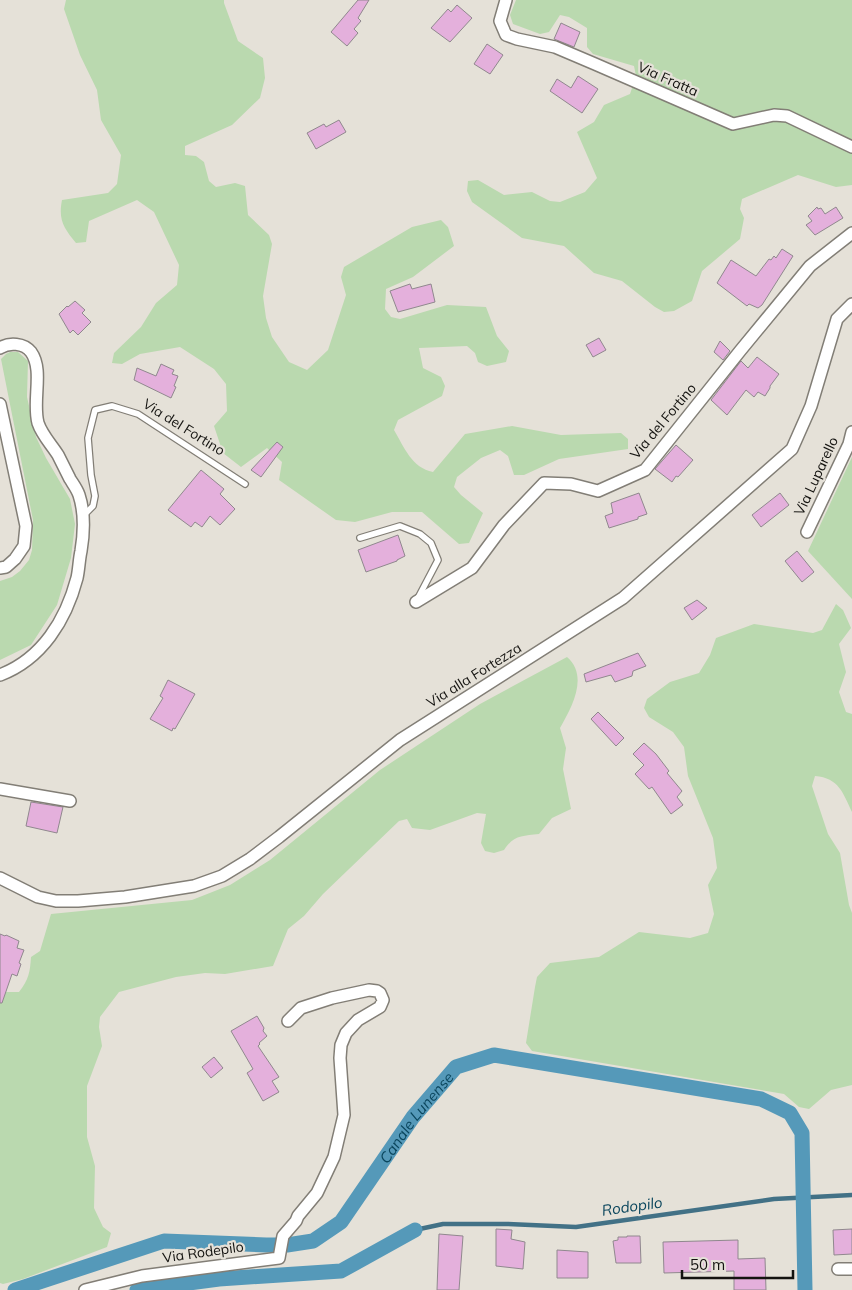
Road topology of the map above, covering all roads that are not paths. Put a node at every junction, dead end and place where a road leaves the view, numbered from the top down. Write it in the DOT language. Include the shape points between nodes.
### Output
graph roads {
  1 [pos="506,0"];
  2 [pos="852,147"];
  3 [pos="852,233"];
  4 [pos="852,304"];
  5 [pos="0,348"];
  6 [pos="0,404"];
  7 [pos="852,432"];
  8 [pos="245,484"];
  9 [pos="84,516"];
  10 [pos="807,532"];
  11 [pos="360,538"];
  12 [pos="0,568"];
  13 [pos="416,602"];
  14 [pos="0,675"];
  15 [pos="0,789"];
  16 [pos="70,801"];
  17 [pos="0,878"];
  18 [pos="288,1021"];
  19 [pos="838,1269"];
  20 [pos="852,1269"];
  21 [pos="85,1290"];
  1 -- 2 [label="street, Via Fratta" via="500,22 506,35 555,47 733,124 774,115 787,116"];
  3 -- 13 [label="street, Via del Fortino" via="810,266 645,470 598,491 571,484 544,483 504,525 472,568"];
  4 -- 17 [label="street, Via alla Fortezza" via="837,319 811,406 792,449 623,598 400,740 250,859 222,876 194,886 78,901 56,901 38,896"];
  5 -- 9 [label="street" via="20,344 30,351 36,363 38,422 79,495"];
  6 -- 12 [label="street" via="26,526 24,546 15,559"];
  7 -- 10 [label="street, Via Luparello"];
  8 -- 9 [label="lane, Via del Fortino" via="138,414 112,406 95,410 88,438 95,496 93,506"];
  9 -- 14 [label="street" via="77,577 68,604 52,634 34,655"];
  11 -- 13 [label="lane, Via del Fortino" via="400,526 420,534 431,543 438,560"];
  15 -- 16 [label="street"];
  18 -- 21 [label="street, Via Rodepilo" via="302,1008 332,998 373,990 382,997 380,1007 358,1020 346,1033 341,1045 344,1115 334,1157 317,1193 283,1236 279,1258 142,1276"];
  19 -- 20 [label="street"];
}
